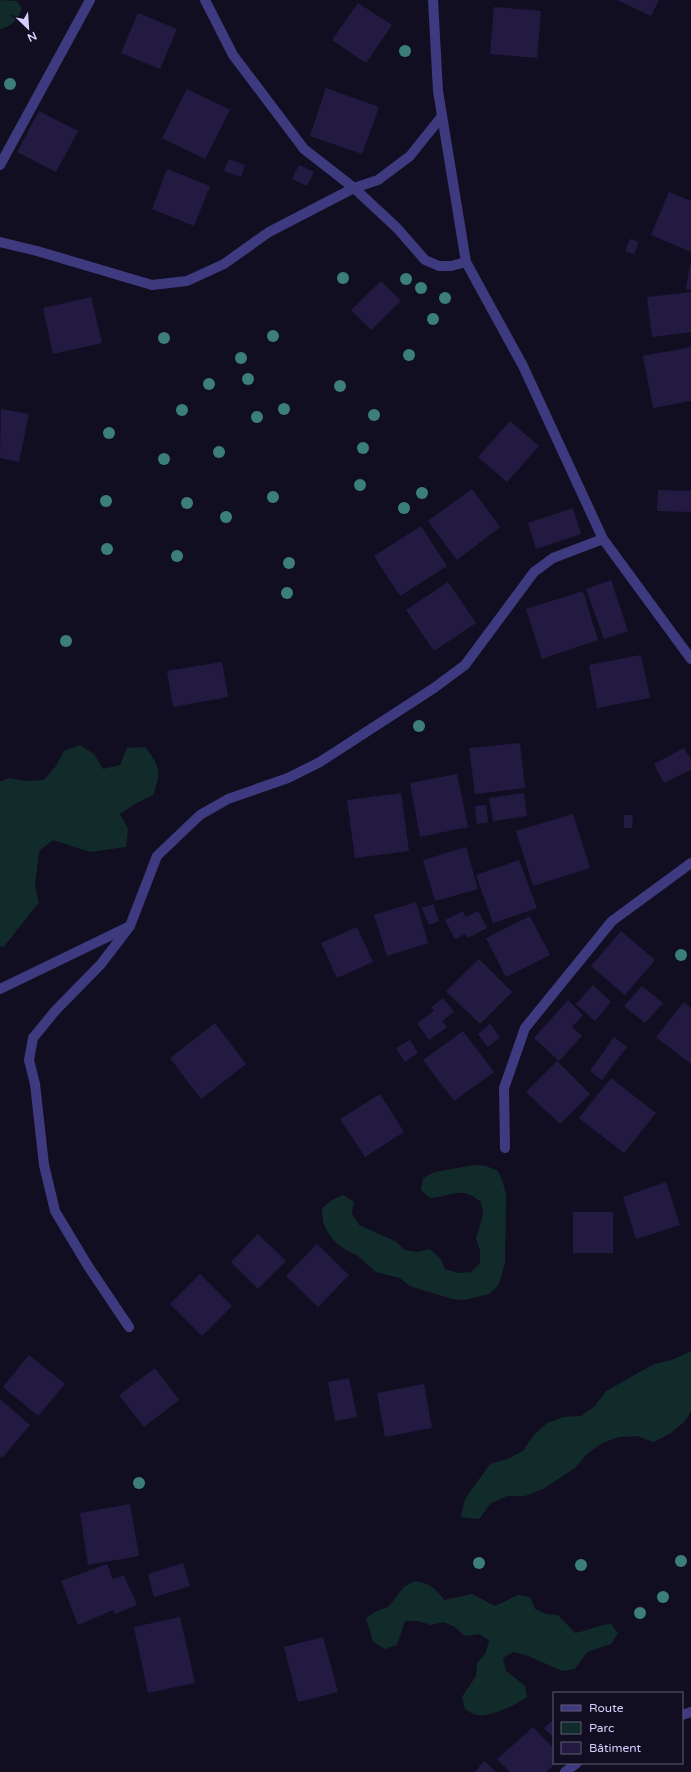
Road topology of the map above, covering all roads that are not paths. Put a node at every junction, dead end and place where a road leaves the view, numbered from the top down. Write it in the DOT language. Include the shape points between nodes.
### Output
graph roads {
  1 [pos="90,0"];
  2 [pos="205,0"];
  3 [pos="433,0"];
  4 [pos="442,116"];
  5 [pos="0,164"];
  6 [pos="354,188"];
  7 [pos="0,242"];
  8 [pos="466,262"];
  9 [pos="603,539"];
  10 [pos="691,659"];
  11 [pos="691,863"];
  12 [pos="130,926"];
  13 [pos="0,989"];
  14 [pos="505,1148"];
  15 [pos="129,1327"];
  16 [pos="576,1764"];
  17 [pos="565,1772"];
  1 -- 5 [label="street"];
  2 -- 6 [label="street" via="233,55 283,123 304,149"];
  3 -- 4 [label="street" via="438,91"];
  4 -- 6 [label="street" via="410,156 378,180"];
  4 -- 8 [label="street"];
  6 -- 7 [label="street" via="269,232 224,264 187,282 152,285"];
  6 -- 8 [label="street" via="397,228 425,260 438,266"];
  8 -- 9 [label="street" via="523,366"];
  9 -- 10 [label="street"];
  9 -- 12 [label="street" via="553,558 534,572 465,665 434,688 320,762 288,778 228,799 200,815 157,856"];
  11 -- 14 [label="street" via="612,921 525,1028 504,1088"];
  12 -- 13 [label="street"];
  12 -- 15 [label="street" via="101,964 55,1011 33,1038 30,1060 44,1165 55,1211"];
  16 -- 17 [label="street"];
}
